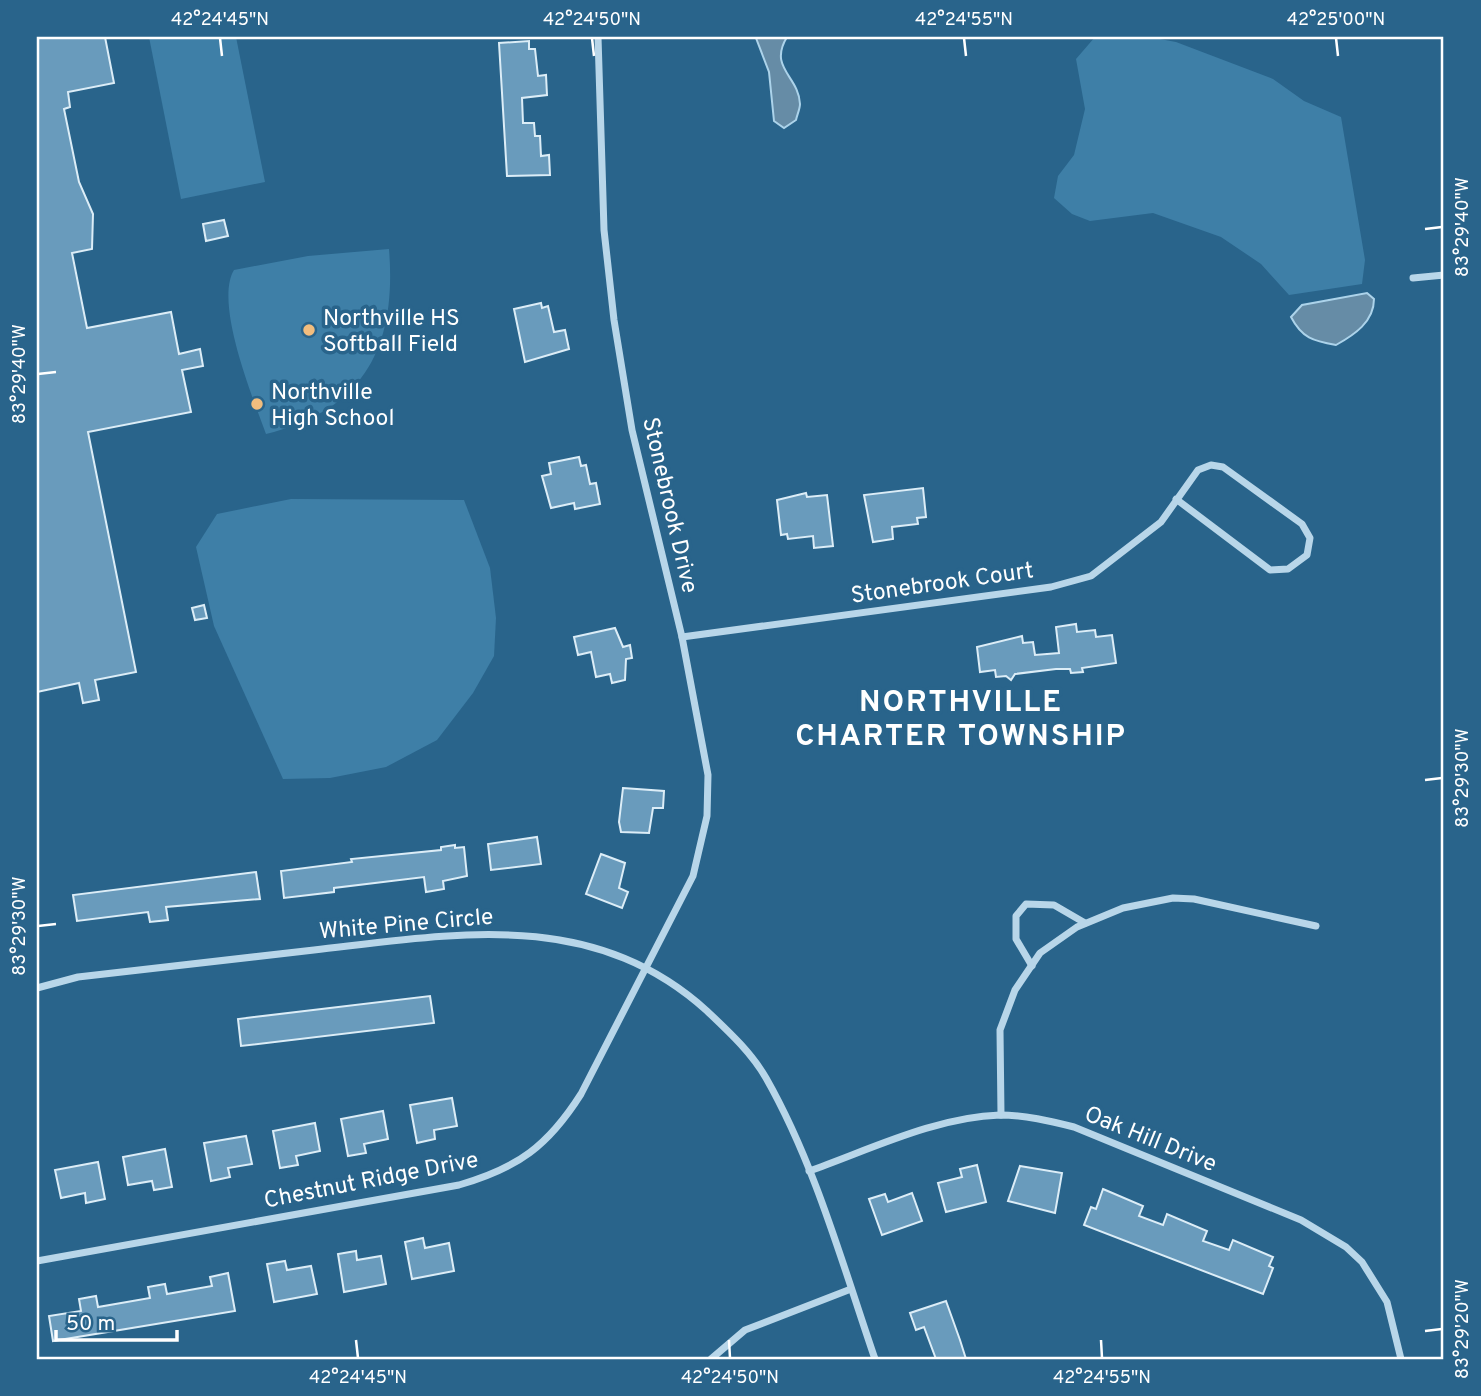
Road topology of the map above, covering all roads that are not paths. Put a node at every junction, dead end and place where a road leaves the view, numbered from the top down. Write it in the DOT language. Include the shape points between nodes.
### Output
graph roads {
  1 [pos="598,37"];
  2 [pos="1444,275"];
  3 [pos="1413,278"];
  4 [pos="1176,499"];
  5 [pos="682,637"];
  6 [pos="1085,923"];
  7 [pos="1316,926"];
  8 [pos="1031,966"];
  9 [pos="645,967"];
  10 [pos="37,988"];
  11 [pos="1001,1115"];
  12 [pos="808,1171"];
  13 [pos="37,1261"];
  14 [pos="851,1289"];
  15 [pos="711,1359"];
  16 [pos="875,1359"];
  17 [pos="1401,1359"];
  1 -- 5 [label="street, Stonebrook Drive" via="604,230 614,320 632,430"];
  2 -- 3 [label="street"];
  4 -- 4 [label="street, Stonebrook Court" via="1269,570 1288,569 1307,555 1310,538 1302,524 1223,467 1198,470"];
  4 -- 5 [label="street, Stonebrook Court" via="1161,522 1091,576 1051,587"];
  5 -- 9 [label="street, Stonebrook Drive" via="708,775 707,816 693,876"];
  6 -- 7 [label="street" via="1124,908 1172,898"];
  6 -- 8 [label="street" via="1040,953"];
  6 -- 8 [label="street" via="1054,905 1026,904 1016,916 1016,939"];
  8 -- 11 [label="street" via="1015,990 1000,1030"];
  9 -- 10 [label="street, White Pine Circle" via="546,936 462,933 78,977"];
  9 -- 12 [label="street, White Pine Circle" via="695,1001 750,1054 766,1078"];
  9 -- 13 [label="street, Chestnut Ridge Drive" via="564,1122 511,1167 459,1185"];
  11 -- 12 [label="street, Oak Hill Drive" via="933,1128"];
  11 -- 17 [label="street, Oak Hill Drive" via="1074,1127 1324,1232 1362,1262 1377,1283 1395,1322"];
  12 -- 14 [label="street, White Pine Circle"];
  14 -- 15 [label="street" via="746,1330"];
  14 -- 16 [label="street, White Pine Circle"];
}
